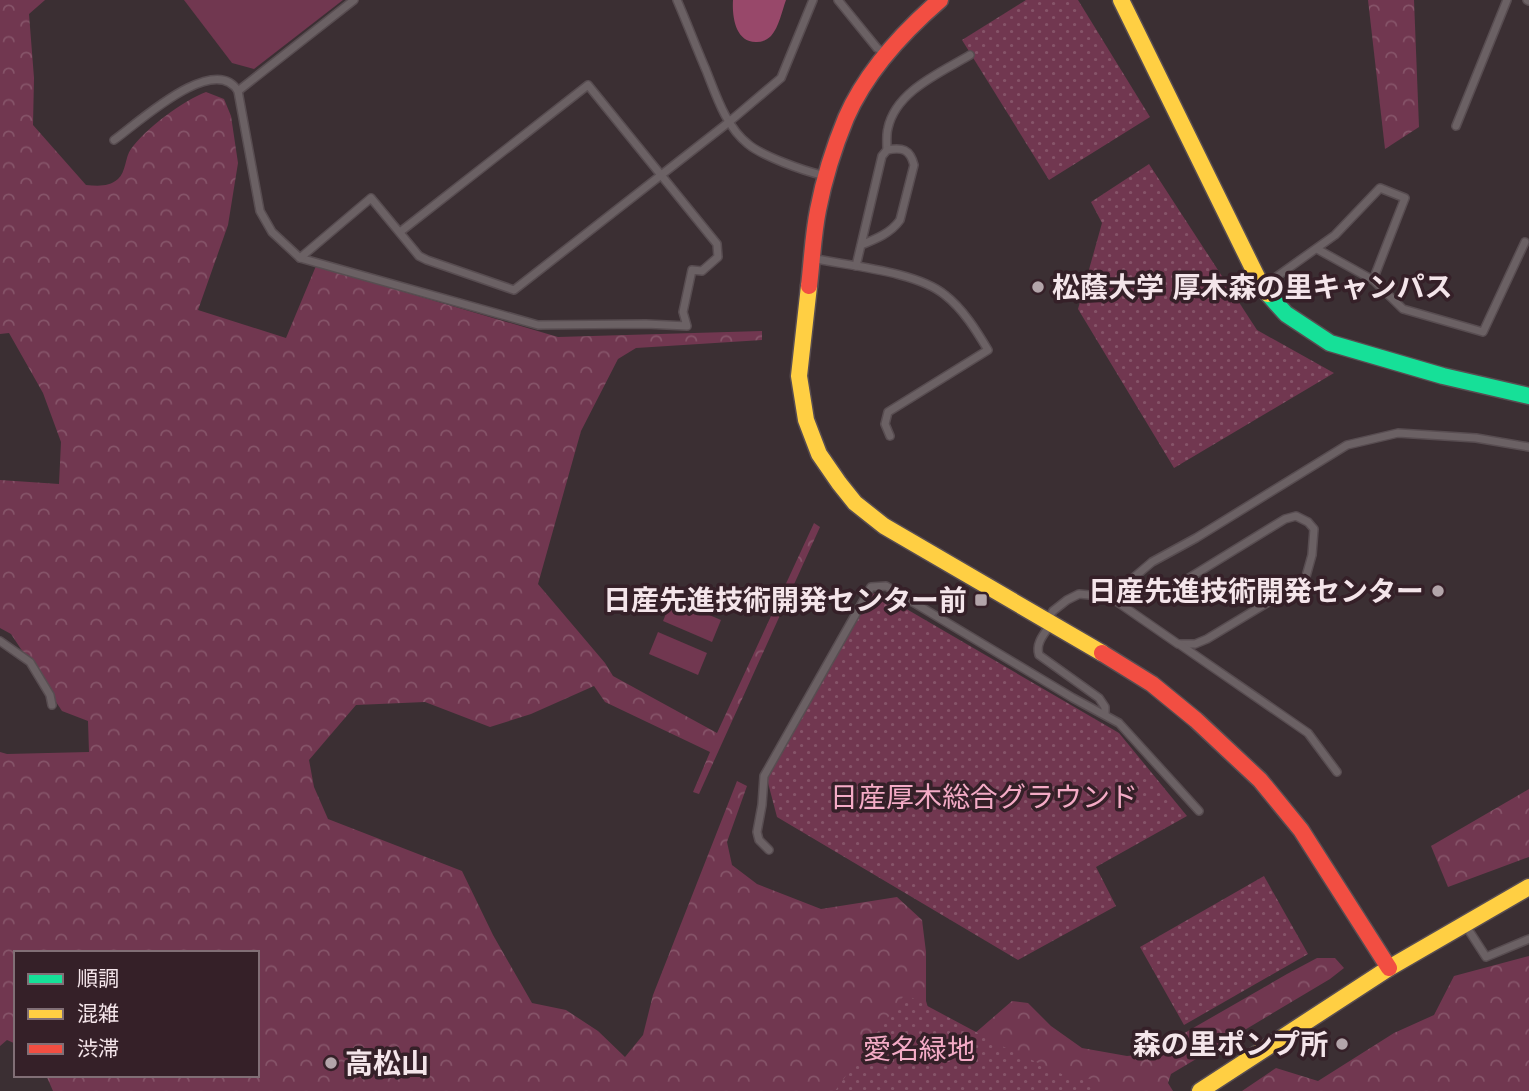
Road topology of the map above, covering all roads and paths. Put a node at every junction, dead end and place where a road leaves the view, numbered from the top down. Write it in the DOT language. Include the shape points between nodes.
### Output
graph roads {
  1 [pos="354,0"];
  2 [pos="677,0"];
  3 [pos="813,0"];
  4 [pos="838,0"];
  5 [pos="940,0"];
  6 [pos="1121,0"];
  7 [pos="1507,0"];
  8 [pos="887,54"];
  9 [pos="970,55"];
  10 [pos="238,91"];
  11 [pos="729,122"];
  12 [pos="1456,126"];
  13 [pos="114,140"];
  14 [pos="887,150"];
  15 [pos="661,175"];
  16 [pos="826,176"];
  17 [pos="400,232"];
  18 [pos="1525,242"];
  19 [pos="861,245"];
  20 [pos="1317,249"];
  21 [pos="300,258"];
  22 [pos="812,258"];
  23 [pos="856,266"];
  24 [pos="1373,280"];
  25 [pos="1262,287"];
  26 [pos="1529,396"];
  27 [pos="890,436"];
  28 [pos="1529,447"];
  29 [pos="1110,597"];
  30 [pos="1049,622"];
  31 [pos="0,641"];
  32 [pos="1178,644"];
  33 [pos="52,705"];
  34 [pos="1105,714"];
  35 [pos="1338,772"];
  36 [pos="1199,811"];
  37 [pos="769,850"];
  38 [pos="1528,889"];
  39 [pos="1464,924"];
  40 [pos="1529,939"];
  41 [pos="1389,968"];
  42 [pos="1200,1091"];
  1 -- 10 [label="lane"];
  2 -- 11 [label="lane"];
  3 -- 11 [label="lane" via="781,78"];
  4 -- 8 [label="lane"];
  5 -- 8 [label="street"];
  6 -- 25 [label="street"];
  7 -- 12 [label="lane"];
  8 -- 16 [label="street" via="847,116"];
  9 -- 14 [label="lane" via="897,106 887,129"];
  10 -- 13 [label="lane" via="233,83 220,79 182,89"];
  10 -- 21 [label="lane" via="260,211 272,232"];
  11 -- 15 [label="lane"];
  11 -- 16 [label="lane" via="748,145"];
  14 -- 19 [label="lane"];
  14 -- 19 [label="lane" via="906,150 912,157 903,212 895,228"];
  15 -- 17 [label="lane" via="514,290 419,256"];
  15 -- 17 [label="lane" via="588,85"];
  15 -- 21 [label="lane" via="717,244 718,257 702,271 692,270 683,312 687,326 538,325"];
  16 -- 22 [label="street"];
  17 -- 21 [label="lane" via="371,198"];
  18 -- 24 [label="lane" via="1483,332 1403,309"];
  19 -- 23 [label="lane"];
  20 -- 24 [label="lane"];
  20 -- 24 [label="lane" via="1380,188 1405,198"];
  20 -- 25 [label="lane"];
  22 -- 23 [label="lane"];
  22 -- 30 [label="street" via="799,376 806,420 819,454 855,503 884,526"];
  23 -- 27 [label="lane" via="921,281 944,294 974,326 988,350 888,412 885,424"];
  25 -- 26 [label="street" via="1286,314 1330,343"];
  28 -- 29 [label="lane" via="1398,433 1347,445 1152,562"];
  29 -- 30 [label="lane" via="1079,594 1054,611"];
  29 -- 32 [label="lane"];
  29 -- 32 [label="lane" via="1128,589 1166,589 1285,519 1296,516 1308,522 1314,530 1305,579 1207,639"];
  30 -- 34 [label="lane" via="1038,645 1039,655 1098,698"];
  30 -- 41 [label="street" via="1152,684 1260,780 1311,846"];
  31 -- 33 [label="lane" via="30,662"];
  32 -- 35 [label="lane" via="1307,733"];
  34 -- 36 [label="lane" via="1131,735"];
  34 -- 37 [label="lane" via="886,586 871,587 764,776 757,832"];
  38 -- 39 [label="street"];
  39 -- 40 [label="lane" via="1486,957"];
  39 -- 41 [label="street"];
  41 -- 42 [label="street"];
}
